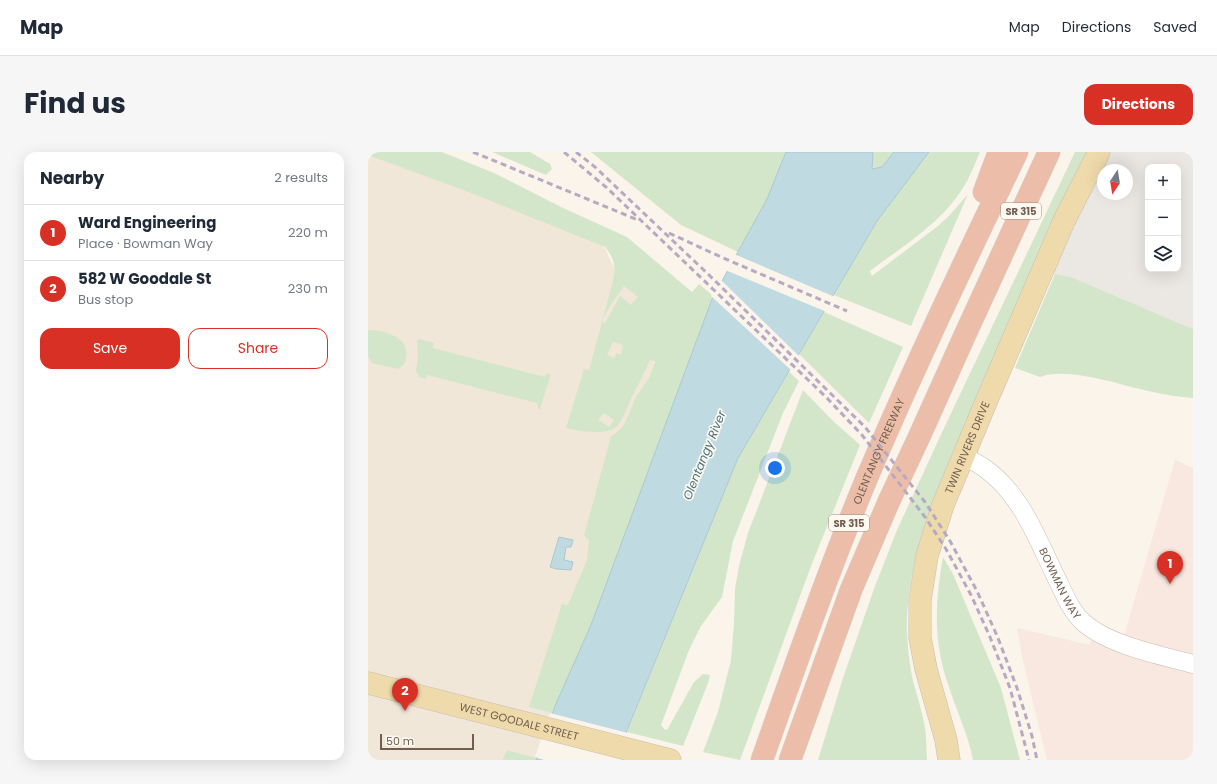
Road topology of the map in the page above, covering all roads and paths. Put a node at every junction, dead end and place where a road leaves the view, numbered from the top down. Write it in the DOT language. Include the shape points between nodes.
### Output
graph roads {
  1 [pos="999,152"];
  2 [pos="1018,152"];
  3 [pos="1049,152"];
  4 [pos="1057,152"];
  5 [pos="1099,152"];
  6 [pos="994,270"];
  7 [pos="939,316"];
  8 [pos="963,456"];
  9 [pos="1193,664"];
  10 [pos="368,683"];
  11 [pos="793,755"];
  12 [pos="670,760"];
  13 [pos="760,760"];
  14 [pos="949,760"];
  1 -- 7 [label="highway"];
  2 -- 7 [label="highway, OLENTANGY FREEWAY / SR 315"];
  3 -- 6 [label="highway, SR 315"];
  4 -- 6 [label="highway"];
  5 -- 8 [label="main road, TWIN RIVERS DRIVE" via="1064,221"];
  6 -- 11 [label="highway, SR 315" via="889,501 852,590"];
  7 -- 13 [label="highway, OLENTANGY FREEWAY / SR 315" via="826,580"];
  8 -- 9 [label="street, BOWMAN WAY" via="987,470 1013,497 1029,521 1073,609 1083,622 1111,639"];
  8 -- 14 [label="main road, TWIN RIVERS DRIVE" via="933,535 920,600 920,638"];
  10 -- 12 [label="main road, WEST GOODALE STREET"];
}
